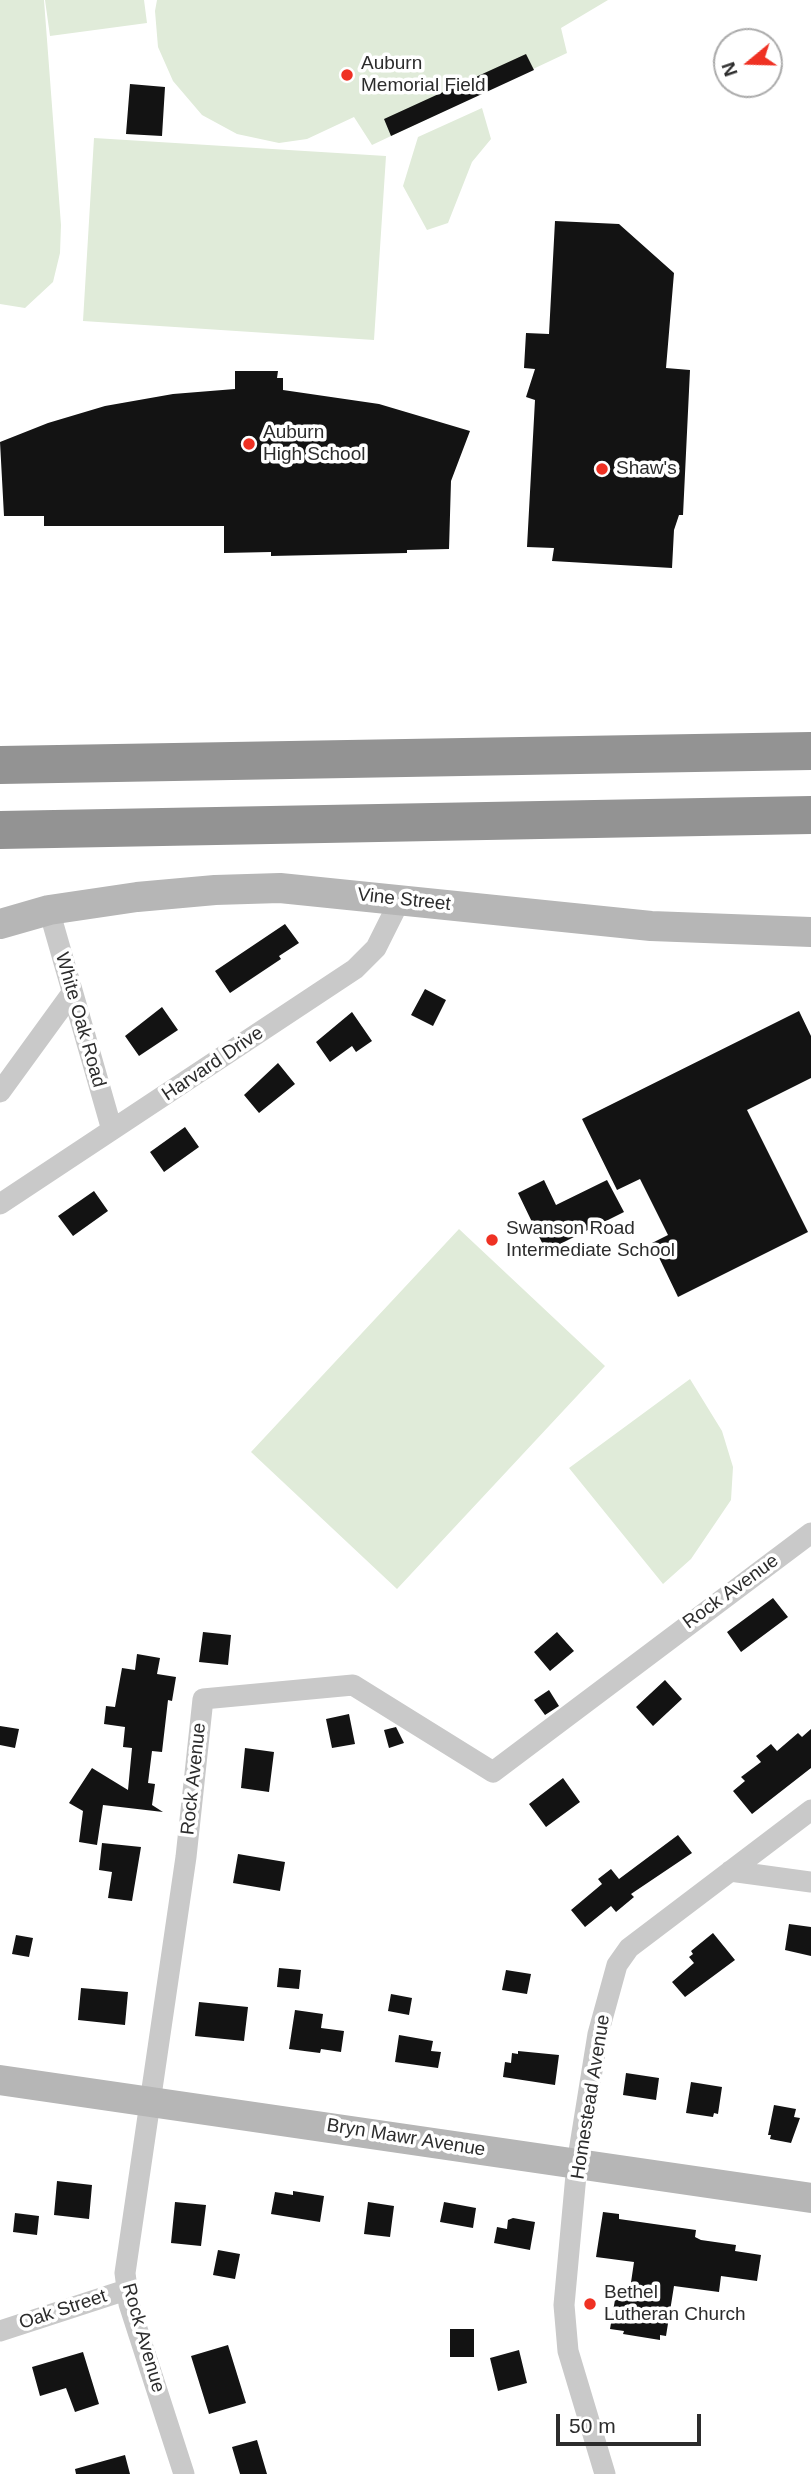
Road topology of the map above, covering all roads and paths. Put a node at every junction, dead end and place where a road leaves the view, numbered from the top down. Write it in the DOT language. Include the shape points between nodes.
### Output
graph roads {
  1 [pos="811,751"];
  2 [pos="0,765"];
  3 [pos="811,815"];
  4 [pos="0,830"];
  5 [pos="400,900"];
  6 [pos="49,911"];
  7 [pos="0,924"];
  8 [pos="811,932"];
  9 [pos="72,993"];
  10 [pos="0,1092"];
  11 [pos="112,1130"];
  12 [pos="0,1205"];
  13 [pos="811,1533"];
  14 [pos="811,1810"];
  15 [pos="730,1871"];
  16 [pos="811,1882"];
  17 [pos="0,2080"];
  18 [pos="151,2101"];
  19 [pos="576,2164"];
  20 [pos="811,2198"];
  21 [pos="126,2290"];
  22 [pos="0,2331"];
  23 [pos="184,2474"];
  24 [pos="604,2474"];
  1 -- 2 [label="highway"];
  3 -- 4 [label="highway"];
  5 -- 6 [label="street, Vine Street" via="247,888 137,897"];
  5 -- 8 [label="street, Vine Street" via="652,926"];
  5 -- 11 [label="street, Harvard Drive" via="376,948 362,964"];
  6 -- 7 [label="street, Vine Street"];
  6 -- 9 [label="street, White Oak Road"];
  9 -- 10 [label="street"];
  9 -- 11 [label="street, White Oak Road"];
  11 -- 12 [label="street, Harvard Drive"];
  13 -- 18 [label="street, Rock Avenue" via="493,1772 354,1685 203,1699"];
  14 -- 15 [label="street, Homestead Avenue"];
  15 -- 16 [label="street"];
  15 -- 19 [label="street, Homestead Avenue" via="622,1955 598,2034"];
  17 -- 18 [label="street, Bryn Mawr Avenue"];
  18 -- 19 [label="street, Bryn Mawr Avenue"];
  18 -- 21 [label="street, Rock Avenue" via="128,2239"];
  19 -- 20 [label="street, Bryn Mawr Avenue"];
  19 -- 24 [label="street, Homestead Avenue" via="565,2328"];
  21 -- 22 [label="street, Oak Street"];
  21 -- 23 [label="street, Rock Avenue"];
}
